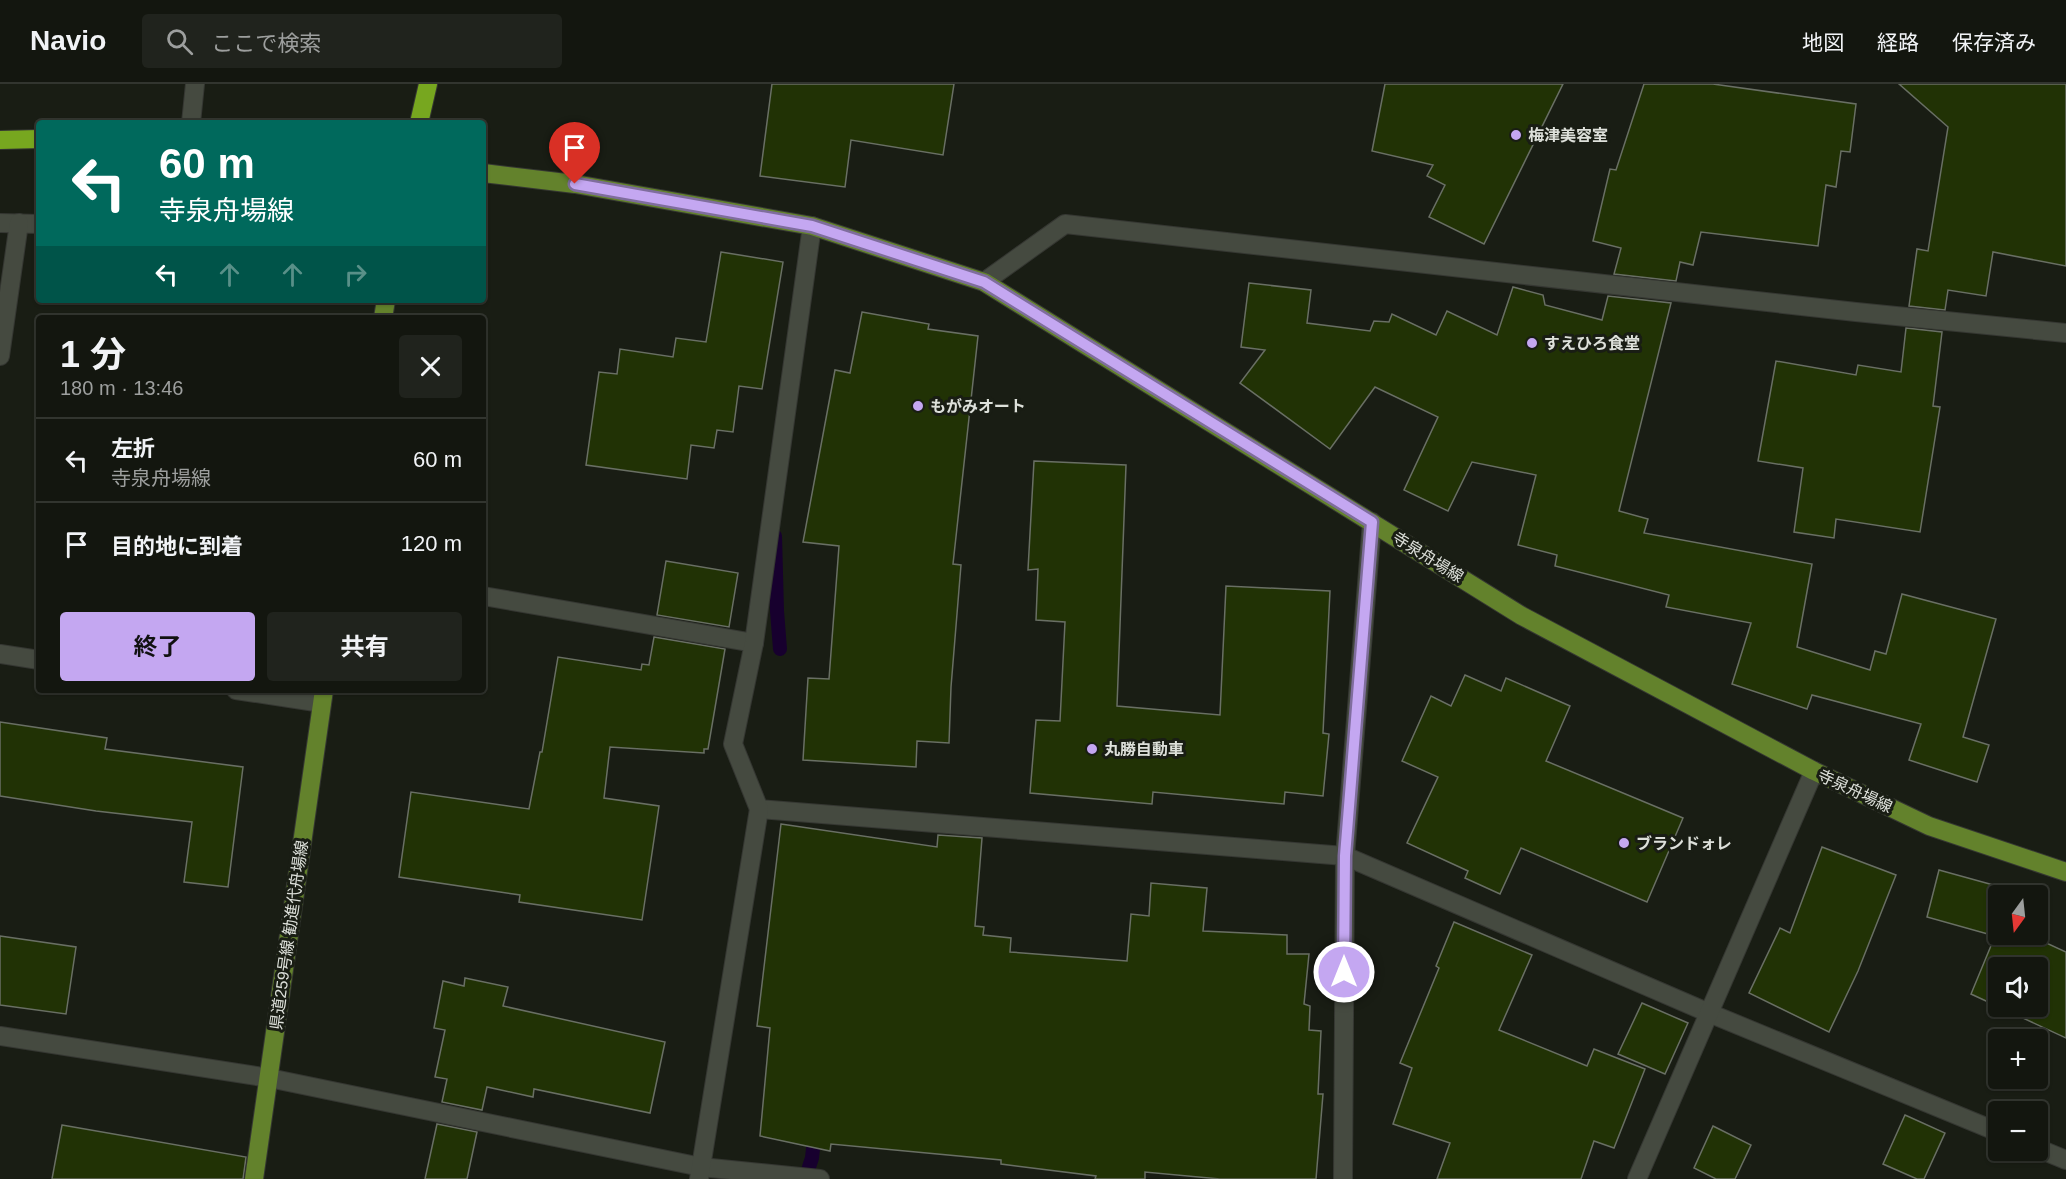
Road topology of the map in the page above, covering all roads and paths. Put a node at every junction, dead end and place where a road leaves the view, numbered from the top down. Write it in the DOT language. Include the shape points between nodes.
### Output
graph roads {
  1 [pos="195,84"];
  2 [pos="428,84"];
  3 [pos="191,120"];
  4 [pos="420,120"];
  5 [pos="36,139"];
  6 [pos="0,140"];
  7 [pos="486,173"];
  8 [pos="20,222"];
  9 [pos="0,223"];
  10 [pos="36,224"];
  11 [pos="812,226"];
  12 [pos="984,282"];
  13 [pos="2066,333"];
  14 [pos="0,356"];
  15 [pos="1372,522"];
  16 [pos="486,597"];
  17 [pos="754,643"];
  18 [pos="0,654"];
  19 [pos="36,660"];
  20 [pos="273,693"];
  21 [pos="323,697"];
  22 [pos="1814,771"];
  23 [pos="759,809"];
  24 [pos="1345,856"];
  25 [pos="2066,872"];
  26 [pos="1709,1013"];
  27 [pos="0,1036"];
  28 [pos="269,1078"];
  29 [pos="1988,1128"];
  30 [pos="2048,1153"];
  31 [pos="2066,1160"];
  32 [pos="700,1173"];
  33 [pos="254,1179"];
  34 [pos="820,1179"];
  35 [pos="1343,1179"];
  36 [pos="1637,1179"];
  1 -- 3 [label="street"];
  2 -- 4 [label="highway"];
  5 -- 6 [label="highway"];
  7 -- 11 [label="main road, 寺泉舟場線" via="575,184"];
  8 -- 9 [label="street"];
  8 -- 10 [label="street"];
  8 -- 14 [label="street"];
  11 -- 12 [label="main road, 寺泉舟場線"];
  11 -- 17 [label="street"];
  12 -- 13 [label="street" via="1065,224"];
  12 -- 15 [label="main road, 寺泉舟場線"];
  15 -- 22 [label="main road, 寺泉舟場線" via="1522,616"];
  15 -- 24 [label="street"];
  16 -- 17 [label="street"];
  17 -- 23 [label="street" via="733,744"];
  18 -- 19 [label="street"];
  20 -- 21 [label="street"];
  21 -- 28 [label="main road, 県道259号線 勧進代舟場線"];
  22 -- 25 [label="main road, 寺泉舟場線" via="1929,826"];
  22 -- 26 [label="street"];
  23 -- 24 [label="street"];
  23 -- 32 [label="street"];
  24 -- 26 [label="street"];
  24 -- 35 [label="street"];
  26 -- 29 [label="street"];
  26 -- 36 [label="street"];
  27 -- 28 [label="street"];
  28 -- 32 [label="street"];
  28 -- 33 [label="main road, 県道259号線 勧進代舟場線"];
  30 -- 31 [label="street"];
  32 -- 34 [label="street"];
}
